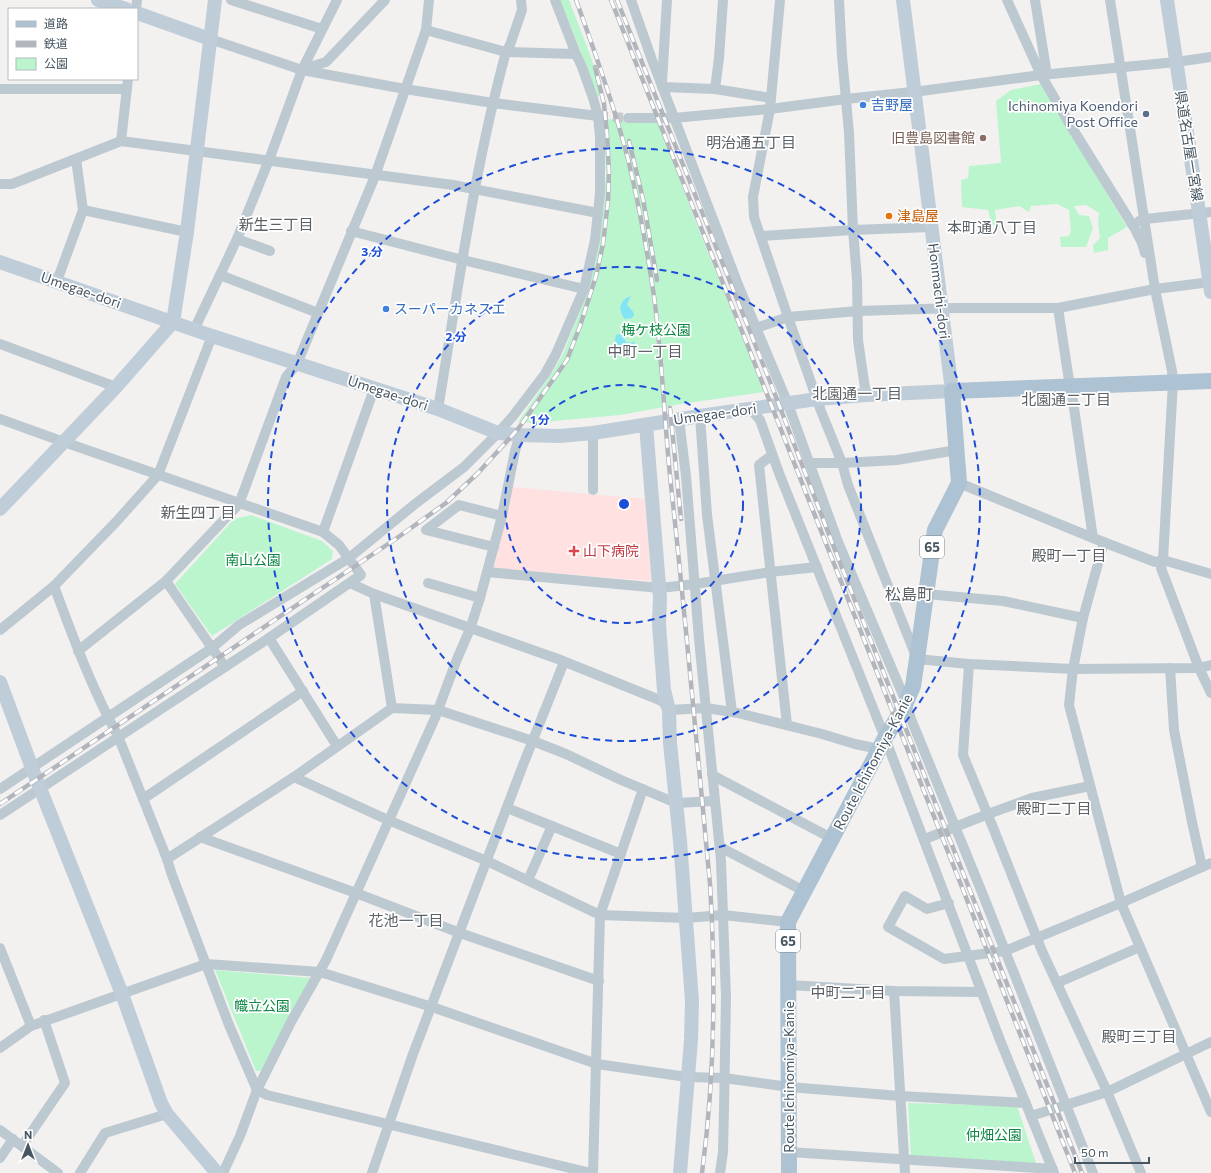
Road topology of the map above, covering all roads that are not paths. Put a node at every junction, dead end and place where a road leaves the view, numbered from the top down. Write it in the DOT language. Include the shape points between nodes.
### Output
graph roads {
  1 [pos="98,0"];
  2 [pos="215,0"];
  3 [pos="231,0"];
  4 [pos="336,0"];
  5 [pos="386,0"];
  6 [pos="429,0"];
  7 [pos="521,0"];
  8 [pos="555,0"];
  9 [pos="631,0"];
  10 [pos="667,0"];
  11 [pos="722,0"];
  12 [pos="780,0"];
  13 [pos="839,0"];
  14 [pos="903,0"];
  15 [pos="1007,0"];
  16 [pos="1035,0"];
  17 [pos="1110,0"];
  18 [pos="1167,0"];
  19 [pos="123,8"];
  20 [pos="138,13"];
  21 [pos="322,29"];
  22 [pos="426,30"];
  23 [pos="210,38"];
  24 [pos="506,52"];
  25 [pos="576,54"];
  26 [pos="1211,57"];
  27 [pos="1176,62"];
  28 [pos="1121,67"];
  29 [pos="302,70"];
  30 [pos="1044,75"];
  31 [pos="127,84"];
  32 [pos="662,87"];
  33 [pos="0,89"];
  34 [pos="405,89"];
  35 [pos="715,89"];
  36 [pos="914,92"];
  37 [pos="771,98"];
  38 [pos="846,99"];
  39 [pos="493,103"];
  40 [pos="770,109"];
  41 [pos="598,116"];
  42 [pos="628,118"];
  43 [pos="674,118"];
  44 [pos="121,141"];
  45 [pos="196,151"];
  46 [pos="76,159"];
  47 [pos="269,160"];
  48 [pos="375,176"];
  49 [pos="0,184"];
  50 [pos="475,189"];
  51 [pos="83,210"];
  52 [pos="598,213"];
  53 [pos="1205,213"];
  54 [pos="1145,219"];
  55 [pos="1131,224"];
  56 [pos="931,227"];
  57 [pos="853,230"];
  58 [pos="351,231"];
  59 [pos="187,232"];
  60 [pos="761,236"];
  61 [pos="237,239"];
  62 [pos="270,251"];
  63 [pos="463,260"];
  64 [pos="0,262"];
  65 [pos="220,275"];
  66 [pos="57,281"];
  67 [pos="1211,286"];
  68 [pos="584,289"];
  69 [pos="1155,290"];
  70 [pos="1058,308"];
  71 [pos="942,309"];
  72 [pos="858,311"];
  73 [pos="318,313"];
  74 [pos="788,317"];
  75 [pos="172,322"];
  76 [pos="756,328"];
  77 [pos="194,330"];
  78 [pos="212,336"];
  79 [pos="0,344"];
  80 [pos="297,364"];
  81 [pos="1211,381"];
  82 [pos="1173,382"];
  83 [pos="1071,386"];
  84 [pos="116,387"];
  85 [pos="374,389"];
  86 [pos="952,391"];
  87 [pos="866,395"];
  88 [pos="817,399"];
  89 [pos="788,404"];
  90 [pos="750,408"];
  91 [pos="438,409"];
  92 [pos="700,416"];
  93 [pos="0,418"];
  94 [pos="679,419"];
  95 [pos="646,425"];
  96 [pos="498,433"];
  97 [pos="593,433"];
  98 [pos="520,435"];
  99 [pos="64,442"];
  100 [pos="957,450"];
  101 [pos="772,455"];
  102 [pos="810,463"];
  103 [pos="842,463"];
  104 [pos="158,475"];
  105 [pos="959,483"];
  106 [pos="594,490"];
  107 [pos="239,504"];
  108 [pos="0,508"];
  109 [pos="502,516"];
  110 [pos="323,532"];
  111 [pos="1093,538"];
  112 [pos="1104,542"];
  113 [pos="494,547"];
  114 [pos="349,558"];
  115 [pos="1164,560"];
  116 [pos="817,567"];
  117 [pos="487,572"];
  118 [pos="770,572"];
  119 [pos="1211,574"];
  120 [pos="716,580"];
  121 [pos="166,581"];
  122 [pos="350,583"];
  123 [pos="428,583"];
  124 [pos="695,584"];
  125 [pos="54,586"];
  126 [pos="660,588"];
  127 [pos="374,594"];
  128 [pos="926,594"];
  129 [pos="480,598"];
  130 [pos="1083,618"];
  131 [pos="470,629"];
  132 [pos="0,630"];
  133 [pos="269,638"];
  134 [pos="212,648"];
  135 [pos="78,651"];
  136 [pos="917,660"];
  137 [pos="564,662"];
  138 [pos="970,664"];
  139 [pos="1211,665"];
  140 [pos="225,667"];
  141 [pos="1170,668"];
  142 [pos="1199,668"];
  143 [pos="1073,669"];
  144 [pos="0,682"];
  145 [pos="303,691"];
  146 [pos="1211,693"];
  147 [pos="906,702"];
  148 [pos="392,708"];
  149 [pos="706,708"];
  150 [pos="438,710"];
  151 [pos="669,710"];
  152 [pos="732,712"];
  153 [pos="108,718"];
  154 [pos="787,725"];
  155 [pos="118,736"];
  156 [pos="533,740"];
  157 [pos="882,744"];
  158 [pos="337,746"];
  159 [pos="32,768"];
  160 [pos="712,775"];
  161 [pos="294,777"];
  162 [pos="1090,786"];
  163 [pos="40,788"];
  164 [pos="0,789"];
  165 [pos="642,789"];
  166 [pos="143,799"];
  167 [pos="715,801"];
  168 [pos="676,803"];
  169 [pos="507,808"];
  170 [pos="988,814"];
  171 [pos="0,815"];
  172 [pos="388,820"];
  173 [pos="552,826"];
  174 [pos="955,827"];
  175 [pos="200,837"];
  176 [pos="832,839"];
  177 [pos="925,840"];
  178 [pos="720,847"];
  179 [pos="621,854"];
  180 [pos="167,858"];
  181 [pos="487,861"];
  182 [pos="1206,865"];
  183 [pos="528,880"];
  184 [pos="804,891"];
  185 [pos="356,893"];
  186 [pos="949,903"];
  187 [pos="1122,903"];
  188 [pos="600,915"];
  189 [pos="723,915"];
  190 [pos="686,918"];
  191 [pos="788,922"];
  192 [pos="460,933"];
  193 [pos="1037,938"];
  194 [pos="1140,947"];
  195 [pos="0,948"];
  196 [pos="1005,951"];
  197 [pos="968,956"];
  198 [pos="206,964"];
  199 [pos="3,966"];
  200 [pos="320,972"];
  201 [pos="599,981"];
  202 [pos="1057,983"];
  203 [pos="788,985"];
  204 [pos="894,991"];
  205 [pos="982,992"];
  206 [pos="122,994"];
  207 [pos="432,1007"];
  208 [pos="44,1020"];
  209 [pos="31,1026"];
  210 [pos="1211,1042"];
  211 [pos="0,1048"];
  212 [pos="1186,1054"];
  213 [pos="597,1064"];
  214 [pos="687,1077"];
  215 [pos="724,1078"];
  216 [pos="789,1087"];
  217 [pos="257,1090"];
  218 [pos="1107,1092"];
  219 [pos="900,1096"];
  220 [pos="1026,1103"];
  221 [pos="1065,1106"];
  222 [pos="1211,1112"];
  223 [pos="167,1114"];
  224 [pos="1031,1116"];
  225 [pos="389,1124"];
  226 [pos="0,1130"];
  227 [pos="13,1139"];
  228 [pos="22,1146"];
  229 [pos="789,1152"];
  230 [pos="0,1158"];
  231 [pos="904,1160"];
  232 [pos="1053,1171"];
  233 [pos="58,1173"];
  234 [pos="80,1173"];
  235 [pos="217,1173"];
  236 [pos="223,1173"];
  237 [pos="372,1173"];
  238 [pos="592,1173"];
  239 [pos="680,1173"];
  240 [pos="720,1173"];
  241 [pos="789,1173"];
  242 [pos="905,1173"];
  243 [pos="1093,1173"];
  244 [pos="1141,1173"];
  1 -- 19 [label="street"];
  2 -- 23 [label="street"];
  3 -- 21 [label="street"];
  4 -- 21 [label="street"];
  5 -- 29 [label="street" via="326,62"];
  6 -- 22 [label="street"];
  7 -- 24 [label="street" via="522,10"];
  8 -- 25 [label="street"];
  9 -- 32 [label="street"];
  10 -- 32 [label="street"];
  11 -- 35 [label="street" via="720,58"];
  12 -- 37 [label="street"];
  13 -- 38 [label="street"];
  14 -- 36 [label="street, Honmachi-dori"];
  15 -- 30 [label="street"];
  16 -- 30 [label="street"];
  17 -- 28 [label="street"];
  18 -- 27 [label="street, 県道名古屋一宮線"];
  20 -- 23 [label="street"];
  21 -- 29 [label="street"];
  22 -- 24 [label="street"];
  22 -- 34 [label="street"];
  23 -- 29 [label="street"];
  23 -- 45 [label="street"];
  24 -- 25 [label="street"];
  24 -- 39 [label="street"];
  25 -- 41 [label="street"];
  26 -- 27 [label="street"];
  27 -- 28 [label="street"];
  27 -- 53 [label="street, 県道名古屋一宮線"];
  28 -- 30 [label="street"];
  28 -- 54 [label="street"];
  29 -- 34 [label="street"];
  29 -- 47 [label="street"];
  30 -- 36 [label="street"];
  30 -- 55 [label="street" via="1069,124"];
  31 -- 33 [label="street"];
  31 -- 44 [label="street"];
  32 -- 35 [label="street"];
  32 -- 43 [label="street"];
  34 -- 39 [label="street"];
  34 -- 48 [label="street"];
  35 -- 37 [label="street"];
  36 -- 38 [label="street"];
  36 -- 56 [label="street, Honmachi-dori"];
  37 -- 40 [label="street"];
  38 -- 40 [label="street"];
  38 -- 57 [label="street"];
  39 -- 41 [label="street"];
  39 -- 50 [label="street"];
  40 -- 43 [label="street"];
  40 -- 60 [label="street" via="753,197 754,217"];
  41 -- 52 [label="street"];
  42 -- 43 [label="street"];
  43 -- 76 [label="street"];
  44 -- 45 [label="street"];
  44 -- 46 [label="street"];
  45 -- 47 [label="street"];
  45 -- 59 [label="street"];
  46 -- 49 [label="street" via="12,184"];
  46 -- 51 [label="street"];
  47 -- 48 [label="street"];
  47 -- 61 [label="street"];
  48 -- 50 [label="street"];
  48 -- 58 [label="street"];
  50 -- 52 [label="street"];
  50 -- 63 [label="street"];
  51 -- 59 [label="street"];
  51 -- 66 [label="street"];
  52 -- 68 [label="street"];
  53 -- 54 [label="street"];
  53 -- 67 [label="street, 県道名古屋一宮線"];
  54 -- 55 [label="street"];
  54 -- 69 [label="street"];
  55 -- 69 [label="street" via="1142,243"];
  56 -- 57 [label="street"];
  56 -- 71 [label="street, Honmachi-dori"];
  57 -- 60 [label="street"];
  57 -- 72 [label="street"];
  58 -- 63 [label="street"];
  58 -- 73 [label="street"];
  59 -- 75 [label="street"];
  60 -- 74 [label="street"];
  61 -- 62 [label="street"];
  61 -- 65 [label="street"];
  63 -- 68 [label="street"];
  63 -- 91 [label="street"];
  64 -- 66 [label="street, Umegae-dori"];
  65 -- 73 [label="street"];
  65 -- 77 [label="street"];
  66 -- 75 [label="street, Umegae-dori"];
  67 -- 69 [label="street"];
  68 -- 96 [label="street" via="545,374"];
  69 -- 70 [label="street"];
  69 -- 82 [label="street"];
  70 -- 71 [label="street"];
  70 -- 83 [label="street"];
  71 -- 72 [label="street"];
  71 -- 86 [label="street, Honmachi-dori"];
  72 -- 74 [label="street"];
  72 -- 87 [label="street" via="858,340"];
  73 -- 80 [label="street"];
  74 -- 76 [label="street"];
  74 -- 88 [label="street"];
  75 -- 77 [label="street, Umegae-dori"];
  75 -- 84 [label="street"];
  76 -- 89 [label="street"];
  77 -- 78 [label="street, Umegae-dori"];
  78 -- 80 [label="street, Umegae-dori"];
  78 -- 104 [label="street"];
  79 -- 84 [label="street"];
  80 -- 85 [label="street, Umegae-dori"];
  80 -- 107 [label="street" via="286,377"];
  81 -- 82 [label="main road"];
  82 -- 83 [label="main road"];
  82 -- 115 [label="street"];
  83 -- 86 [label="main road"];
  83 -- 111 [label="street"];
  84 -- 99 [label="street"];
  85 -- 91 [label="street, Umegae-dori"];
  85 -- 110 [label="street"];
  86 -- 87 [label="street, Umegae-dori"];
  86 -- 100 [label="main road"];
  87 -- 88 [label="street, Umegae-dori"];
  88 -- 89 [label="street, Umegae-dori"];
  88 -- 103 [label="street"];
  89 -- 90 [label="street, Umegae-dori"];
  89 -- 102 [label="street"];
  90 -- 92 [label="street, Umegae-dori"];
  90 -- 101 [label="street" via="760,420"];
  91 -- 96 [label="street, Umegae-dori"];
  92 -- 94 [label="street, Umegae-dori"];
  92 -- 120 [label="street" via="707,515"];
  93 -- 99 [label="street"];
  94 -- 95 [label="street, Umegae-dori"];
  94 -- 124 [label="street"];
  95 -- 97 [label="street, Umegae-dori"];
  95 -- 126 [label="street"];
  96 -- 98 [label="street, Umegae-dori"];
  96 -- 114 [label="street" via="464,467"];
  97 -- 98 [label="street, Umegae-dori" via="560,436"];
  97 -- 106 [label="street"];
  98 -- 109 [label="street"];
  99 -- 104 [label="street"];
  99 -- 108 [label="street"];
  100 -- 103 [label="street" via="897,460"];
  100 -- 105 [label="main road"];
  101 -- 116 [label="street"];
  101 -- 118 [label="street" via="759,464"];
  102 -- 103 [label="street"];
  102 -- 147 [label="street" via="838,542"];
  103 -- 136 [label="street" via="848,485"];
  104 -- 107 [label="street"];
  104 -- 125 [label="street"];
  105 -- 111 [label="street"];
  105 -- 128 [label="main road, Route Ichinomiya-Kanie / 65" via="935,530"];
  107 -- 110 [label="street"];
  107 -- 121 [label="street"];
  109 -- 113 [label="street"];
  109 -- 113 [label="street" via="459,505 426,530"];
  110 -- 114 [label="street" via="339,545"];
  111 -- 112 [label="street"];
  112 -- 115 [label="street" via="1155,562"];
  112 -- 130 [label="street"];
  113 -- 117 [label="street"];
  114 -- 122 [label="street" via="361,576"];
  114 -- 134 [label="street" via="238,625"];
  115 -- 119 [label="street"];
  115 -- 142 [label="street" via="1161,568"];
  116 -- 118 [label="street"];
  116 -- 157 [label="street"];
  117 -- 126 [label="street"];
  117 -- 129 [label="street"];
  118 -- 120 [label="street"];
  118 -- 154 [label="street"];
  120 -- 124 [label="street"];
  120 -- 152 [label="street"];
  121 -- 134 [label="street"];
  121 -- 135 [label="street"];
  122 -- 127 [label="street"];
  122 -- 133 [label="street"];
  123 -- 129 [label="street"];
  124 -- 126 [label="street"];
  124 -- 149 [label="street"];
  125 -- 132 [label="street"];
  125 -- 135 [label="street"];
  126 -- 151 [label="street" via="659,624 664,690"];
  127 -- 131 [label="street"];
  127 -- 148 [label="street"];
  128 -- 130 [label="street" via="1003,601"];
  128 -- 136 [label="main road, Route Ichinomiya-Kanie / 65"];
  129 -- 131 [label="street"];
  130 -- 143 [label="street"];
  131 -- 137 [label="street"];
  131 -- 150 [label="street"];
  133 -- 140 [label="street"];
  133 -- 145 [label="street"];
  134 -- 140 [label="street"];
  134 -- 153 [label="street"];
  135 -- 153 [label="street"];
  136 -- 138 [label="street"];
  136 -- 147 [label="main road, Route Ichinomiya-Kanie / 65" via="913,686"];
  137 -- 151 [label="street" via="662,701"];
  137 -- 156 [label="street"];
  138 -- 143 [label="street"];
  138 -- 170 [label="street" via="963,755"];
  139 -- 142 [label="street"];
  140 -- 155 [label="street"];
  141 -- 142 [label="street"];
  141 -- 143 [label="street"];
  141 -- 182 [label="street" via="1174,730 1192,822"];
  142 -- 146 [label="street"];
  143 -- 162 [label="street" via="1069,705"];
  144 -- 159 [label="street"];
  145 -- 158 [label="street"];
  145 -- 166 [label="street"];
  147 -- 157 [label="main road, Route Ichinomiya-Kanie / 65"];
  147 -- 174 [label="street"];
  148 -- 150 [label="street"];
  148 -- 158 [label="street"];
  149 -- 151 [label="street"];
  149 -- 152 [label="street"];
  149 -- 160 [label="street"];
  150 -- 156 [label="street"];
  150 -- 172 [label="street"];
  151 -- 168 [label="street"];
  152 -- 154 [label="street"];
  153 -- 155 [label="street"];
  153 -- 159 [label="street"];
  154 -- 157 [label="street" via="855,744"];
  155 -- 163 [label="street"];
  155 -- 166 [label="street"];
  156 -- 165 [label="street"];
  156 -- 169 [label="street"];
  157 -- 176 [label="main road, Route Ichinomiya-Kanie / 65"];
  157 -- 177 [label="street"];
  158 -- 161 [label="street"];
  159 -- 163 [label="street"];
  159 -- 164 [label="street"];
  160 -- 167 [label="street"];
  160 -- 176 [label="street"];
  161 -- 172 [label="street"];
  161 -- 175 [label="street"];
  162 -- 170 [label="street" via="1032,798"];
  162 -- 187 [label="street"];
  163 -- 171 [label="street"];
  163 -- 206 [label="street"];
  165 -- 168 [label="street"];
  165 -- 179 [label="street"];
  166 -- 180 [label="street"];
  167 -- 168 [label="street"];
  167 -- 178 [label="street"];
  168 -- 190 [label="street"];
  169 -- 173 [label="street"];
  169 -- 181 [label="street"];
  170 -- 174 [label="street"];
  170 -- 193 [label="street"];
  172 -- 181 [label="street"];
  172 -- 185 [label="street"];
  173 -- 179 [label="street"];
  173 -- 183 [label="street"];
  174 -- 177 [label="street"];
  174 -- 196 [label="street"];
  175 -- 180 [label="street"];
  175 -- 185 [label="street"];
  176 -- 184 [label="main road, Route Ichinomiya-Kanie / 65"];
  177 -- 186 [label="street"];
  178 -- 184 [label="street"];
  178 -- 189 [label="street"];
  179 -- 188 [label="street"];
  180 -- 198 [label="street"];
  181 -- 183 [label="street"];
  181 -- 192 [label="street"];
  182 -- 187 [label="street"];
  183 -- 188 [label="street"];
  184 -- 191 [label="main road, Route Ichinomiya-Kanie / 65"];
  185 -- 192 [label="street"];
  185 -- 200 [label="street"];
  186 -- 197 [label="street"];
  186 -- 197 [label="street" via="927,909 905,896 888,927 944,959"];
  187 -- 193 [label="street"];
  187 -- 194 [label="street"];
  188 -- 190 [label="street"];
  188 -- 201 [label="street"];
  189 -- 190 [label="street"];
  189 -- 191 [label="street"];
  189 -- 215 [label="street" via="726,997"];
  190 -- 214 [label="street" via="692,1001"];
  191 -- 203 [label="main road, Route Ichinomiya-Kanie / 65"];
  192 -- 201 [label="street"];
  192 -- 207 [label="street"];
  193 -- 196 [label="street"];
  193 -- 202 [label="street"];
  194 -- 202 [label="street"];
  194 -- 212 [label="street"];
  195 -- 199 [label="street"];
  196 -- 197 [label="street"];
  196 -- 221 [label="street"];
  197 -- 205 [label="street"];
  198 -- 200 [label="street"];
  198 -- 206 [label="street"];
  198 -- 217 [label="street"];
  199 -- 209 [label="street"];
  200 -- 207 [label="street"];
  200 -- 217 [label="street"];
  201 -- 213 [label="street"];
  202 -- 218 [label="street"];
  203 -- 204 [label="street"];
  203 -- 216 [label="main road, Route Ichinomiya-Kanie / 65"];
  204 -- 205 [label="street"];
  204 -- 219 [label="street"];
  205 -- 220 [label="street"];
  206 -- 208 [label="street"];
  206 -- 223 [label="street"];
  207 -- 213 [label="street"];
  207 -- 225 [label="street"];
  208 -- 209 [label="street"];
  208 -- 228 [label="street" via="65,1083"];
  209 -- 211 [label="street"];
  210 -- 212 [label="street"];
  212 -- 218 [label="street"];
  212 -- 222 [label="street"];
  213 -- 214 [label="street"];
  213 -- 238 [label="street"];
  214 -- 215 [label="street"];
  214 -- 239 [label="street"];
  215 -- 216 [label="street"];
  215 -- 240 [label="street" via="723,1152"];
  216 -- 219 [label="street"];
  216 -- 229 [label="main road, Route Ichinomiya-Kanie / 65"];
  217 -- 225 [label="street" via="267,1095"];
  217 -- 236 [label="street"];
  218 -- 221 [label="street"];
  218 -- 244 [label="street"];
  219 -- 220 [label="street"];
  219 -- 231 [label="street"];
  220 -- 224 [label="street"];
  221 -- 224 [label="street"];
  221 -- 243 [label="street"];
  223 -- 234 [label="street" via="105,1133"];
  223 -- 235 [label="street"];
  224 -- 232 [label="street"];
  225 -- 237 [label="street"];
  225 -- 238 [label="street"];
  226 -- 227 [label="street"];
  227 -- 228 [label="street"];
  227 -- 230 [label="street"];
  228 -- 233 [label="street"];
  229 -- 231 [label="street"];
  229 -- 241 [label="main road, Route Ichinomiya-Kanie / 65"];
  231 -- 232 [label="street"];
  231 -- 242 [label="street"];
}
